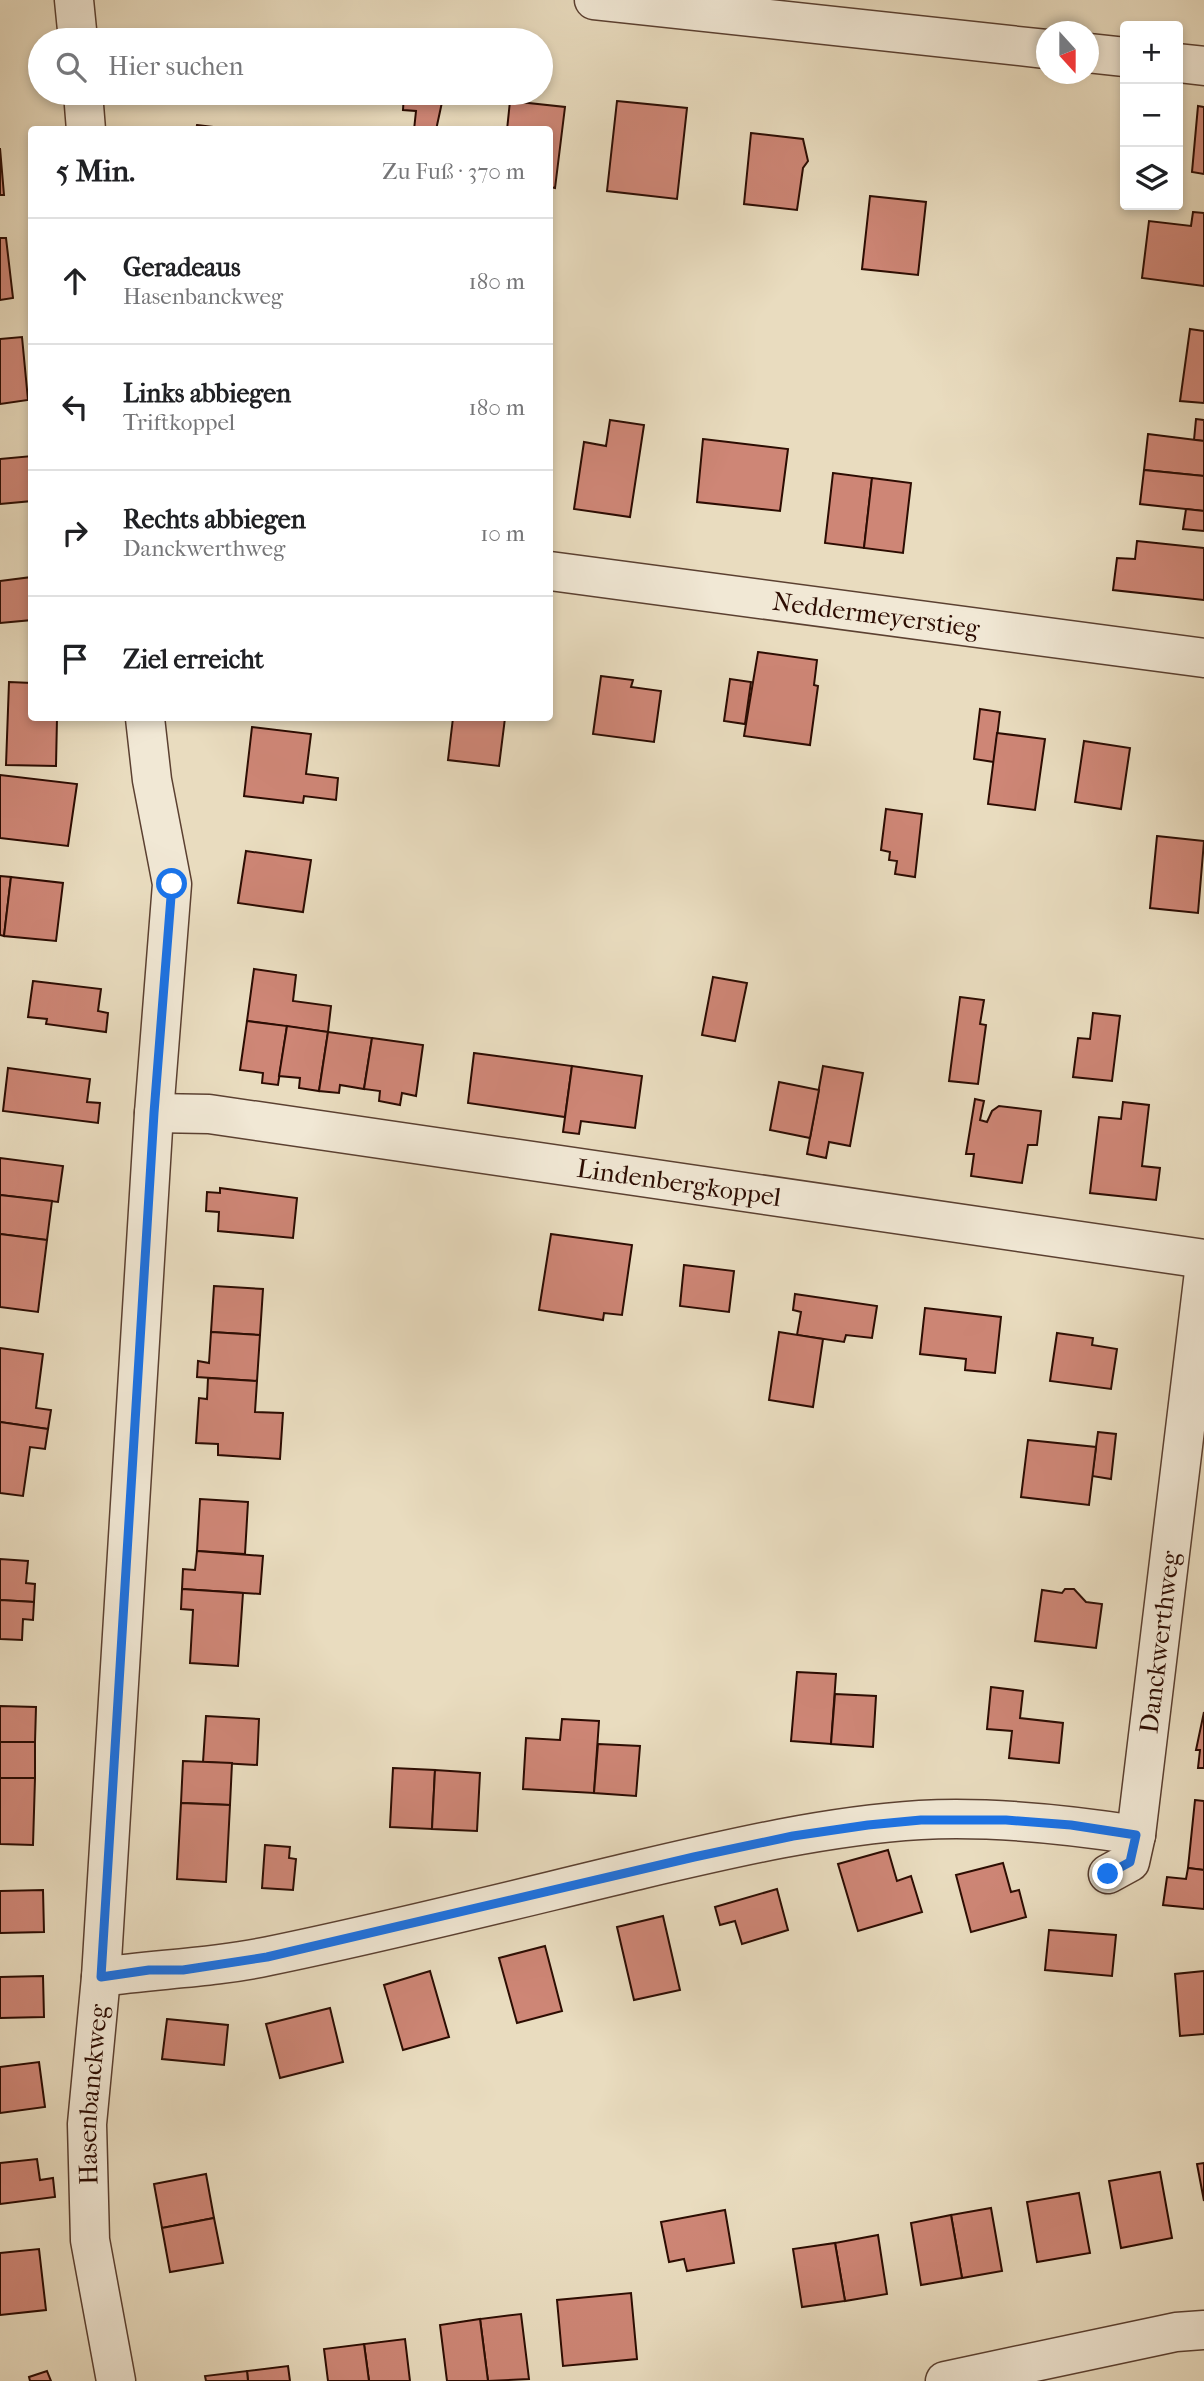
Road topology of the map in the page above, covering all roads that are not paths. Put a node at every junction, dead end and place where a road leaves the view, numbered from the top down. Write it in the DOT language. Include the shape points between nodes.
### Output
graph roads {
  1 [pos="74,0"];
  2 [pos="594,0"];
  3 [pos="77,28"];
  4 [pos="1036,48"];
  5 [pos="1099,54"];
  6 [pos="1120,56"];
  7 [pos="1183,64"];
  8 [pos="1204,66"];
  9 [pos="84,105"];
  10 [pos="86,126"];
  11 [pos="553,571"];
  12 [pos="1204,658"];
  13 [pos="145,721"];
  14 [pos="154,1113"];
  15 [pos="1204,1259"];
  16 [pos="1204,1272"];
  17 [pos="1190,1517"];
  18 [pos="1136,1835"];
  19 [pos="1108,1874"];
  20 [pos="101,1977"];
  21 [pos="1204,2330"];
  22 [pos="116,2381"];
  23 [pos="945,2381"];
  1 -- 3 [label="street"];
  2 -- 4 [label="street"];
  5 -- 6 [label="street"];
  7 -- 8 [label="street"];
  9 -- 10 [label="street"];
  11 -- 12 [label="street, Neddermeyerstieg"];
  13 -- 14 [label="street, Hasenbanckweg" via="172,884"];
  14 -- 15 [label="street, Lindenbergkoppel" via="209,1114"];
  14 -- 20 [label="street, Hasenbanckweg"];
  16 -- 17 [label="street, Danckwerthweg"];
  17 -- 18 [label="street, Danckwerthweg"];
  18 -- 19 [label="street, Danckwerthweg" via="1130,1862"];
  18 -- 20 [label="street" via="1006,1820 868,1825 694,1857 267,1957"];
  20 -- 22 [label="street, Hasenbanckweg" via="87,2124 90,2240"];
  21 -- 23 [label="street" via="1175,2332"];
}
